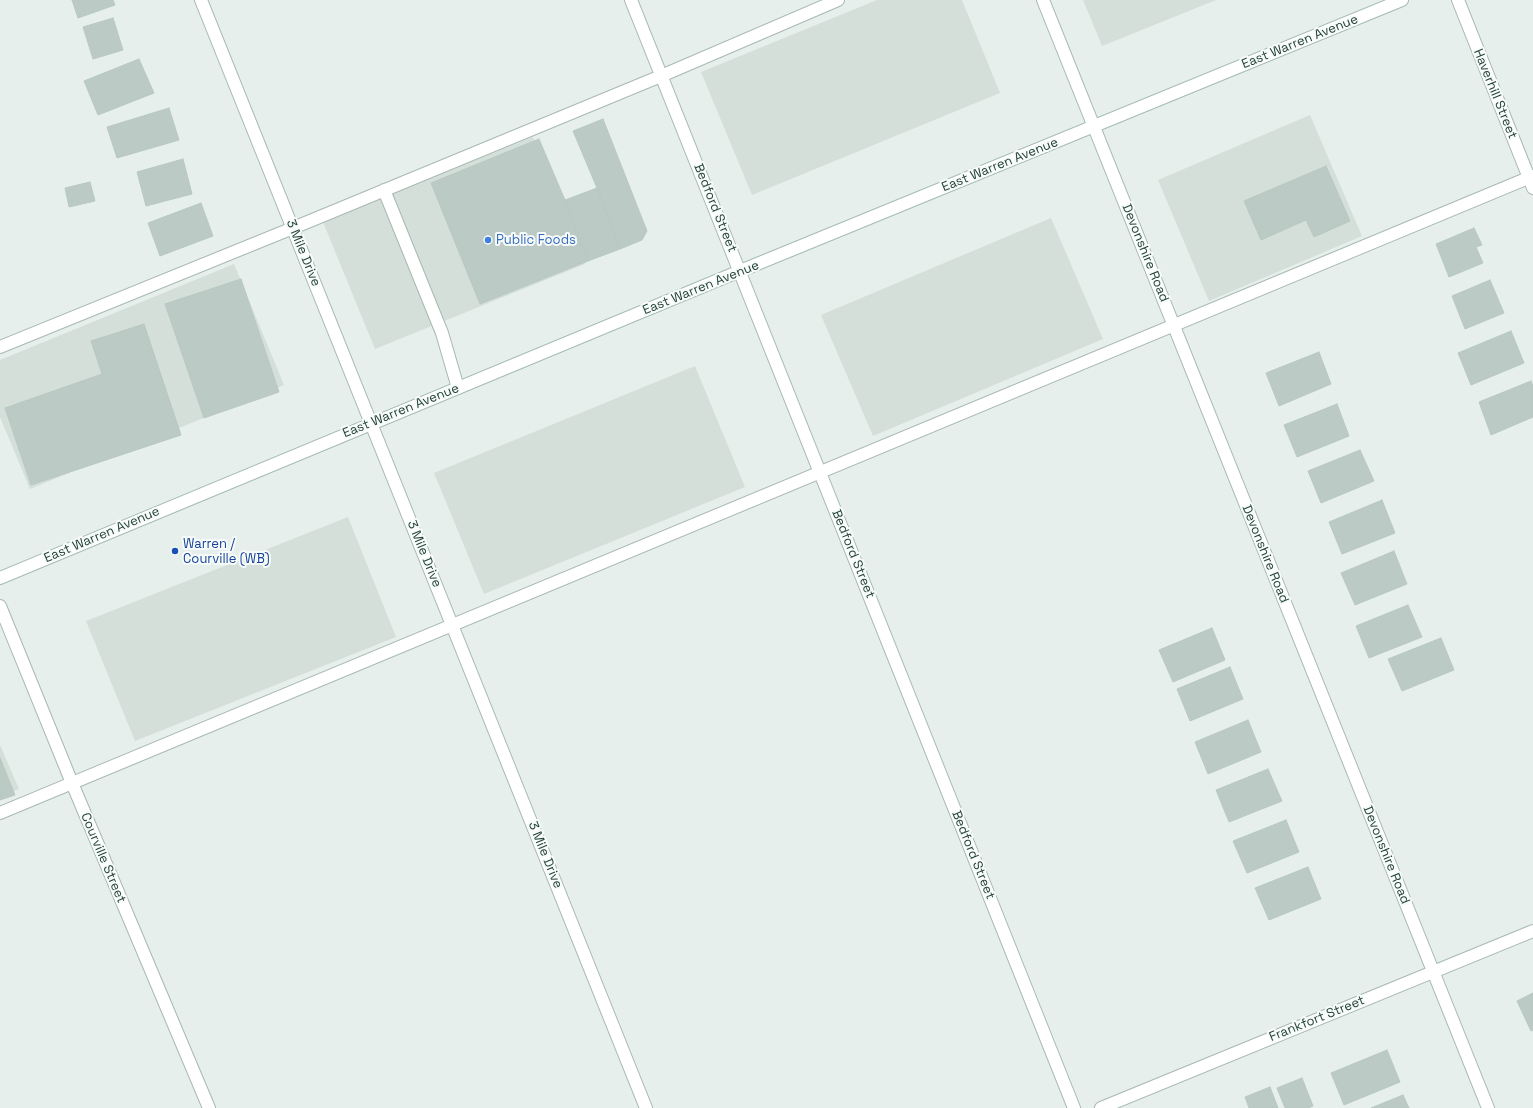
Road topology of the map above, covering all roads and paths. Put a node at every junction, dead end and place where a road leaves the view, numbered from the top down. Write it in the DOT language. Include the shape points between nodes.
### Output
graph roads {
  1 [pos="201,0"];
  2 [pos="631,0"];
  3 [pos="838,0"];
  4 [pos="1043,0"];
  5 [pos="1402,0"];
  6 [pos="1458,0"];
  7 [pos="661,76"];
  8 [pos="1094,126"];
  9 [pos="1532,181"];
  10 [pos="384,190"];
  11 [pos="293,228"];
  12 [pos="740,271"];
  13 [pos="1174,326"];
  14 [pos="0,347"];
  15 [pos="458,388"];
  16 [pos="371,423"];
  17 [pos="821,473"];
  18 [pos="0,578"];
  19 [pos="0,606"];
  20 [pos="452,625"];
  21 [pos="72,783"];
  22 [pos="0,813"];
  23 [pos="1533,931"];
  24 [pos="1433,972"];
  25 [pos="209,1108"];
  26 [pos="646,1108"];
  27 [pos="1074,1108"];
  28 [pos="1101,1108"];
  29 [pos="1488,1108"];
  1 -- 11 [label="street, 3 Mile Drive"];
  2 -- 7 [label="street, Bedford Street"];
  3 -- 7 [label="street"];
  4 -- 8 [label="street, Devonshire Road"];
  5 -- 8 [label="street, East Warren Avenue"];
  6 -- 9 [label="street, Haverhill Street"];
  7 -- 10 [label="street"];
  7 -- 12 [label="street, Bedford Street"];
  8 -- 12 [label="street, East Warren Avenue"];
  8 -- 13 [label="street, Devonshire Road"];
  9 -- 13 [label="street"];
  10 -- 11 [label="street"];
  10 -- 15 [label="street" via="442,333"];
  11 -- 14 [label="street"];
  11 -- 16 [label="street, 3 Mile Drive"];
  12 -- 15 [label="street, East Warren Avenue"];
  12 -- 17 [label="street, Bedford Street"];
  13 -- 17 [label="street"];
  13 -- 24 [label="street, Devonshire Road"];
  15 -- 16 [label="street, East Warren Avenue"];
  16 -- 18 [label="street, East Warren Avenue"];
  16 -- 20 [label="street, 3 Mile Drive"];
  17 -- 20 [label="street"];
  17 -- 27 [label="street, Bedford Street"];
  19 -- 21 [label="street, Courville Street"];
  20 -- 21 [label="street"];
  20 -- 26 [label="street, 3 Mile Drive"];
  21 -- 22 [label="street"];
  21 -- 25 [label="street, Courville Street"];
  23 -- 24 [label="street, Frankfort Street"];
  24 -- 28 [label="street, Frankfort Street"];
  24 -- 29 [label="street, Devonshire Road"];
}
